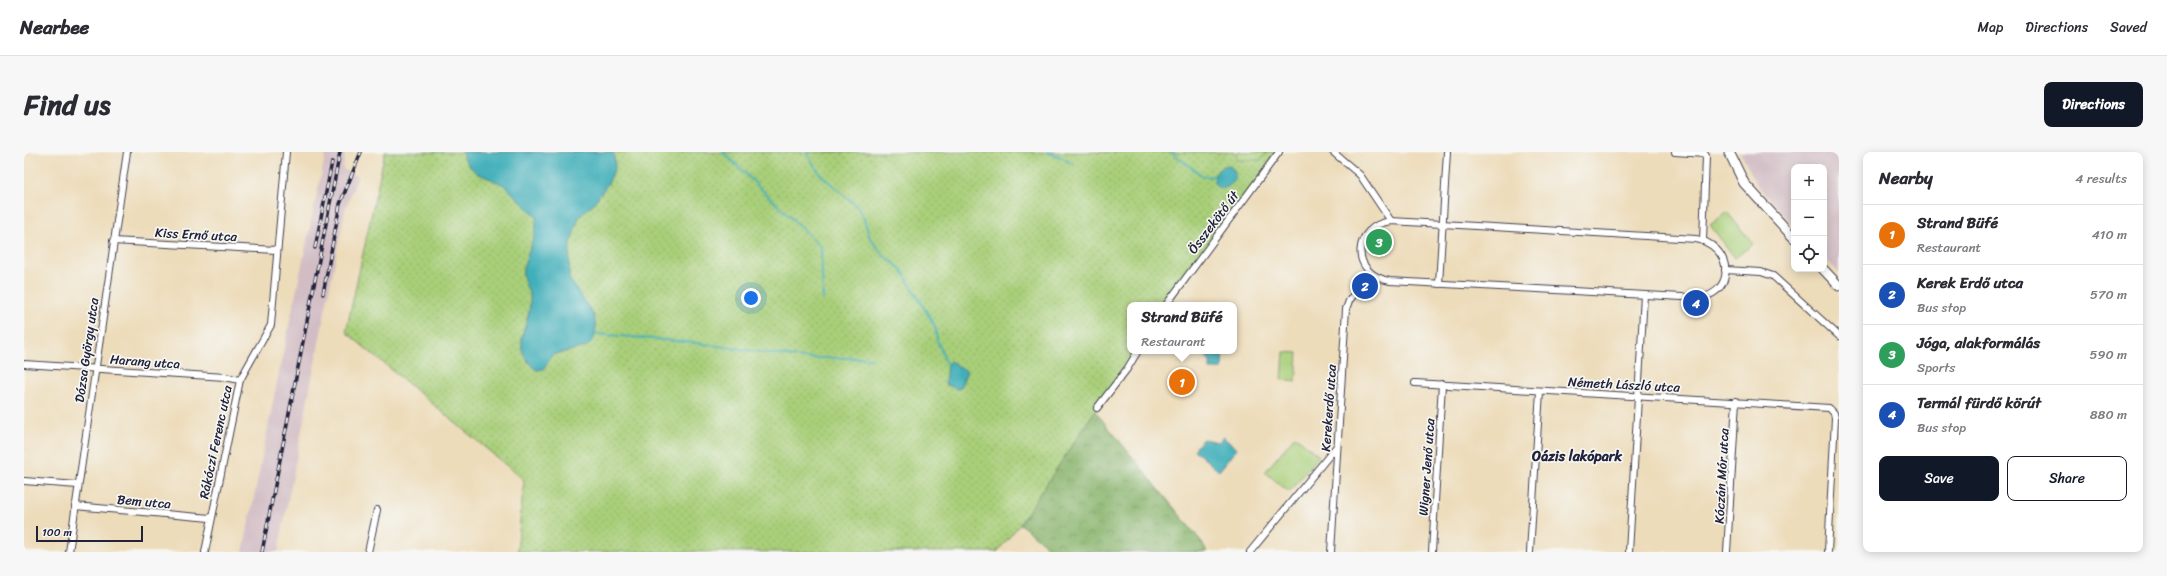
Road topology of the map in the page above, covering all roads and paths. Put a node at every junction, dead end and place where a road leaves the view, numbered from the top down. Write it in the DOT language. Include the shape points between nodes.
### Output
graph roads {
  1 [pos="127,152"];
  2 [pos="286,152"];
  3 [pos="1279,152"];
  4 [pos="1333,152"];
  5 [pos="1447,152"];
  6 [pos="1675,152"];
  7 [pos="1729,152"];
  8 [pos="1341,154"];
  9 [pos="1391,221"];
  10 [pos="1442,224"];
  11 [pos="1792,236"];
  12 [pos="1704,240"];
  13 [pos="113,241"];
  14 [pos="277,250"];
  15 [pos="1725,270"];
  16 [pos="1826,272"];
  17 [pos="1370,273"];
  18 [pos="1439,284"];
  19 [pos="1839,286"];
  20 [pos="1644,295"];
  21 [pos="1168,302"];
  22 [pos="1839,336"];
  23 [pos="1136,354"];
  24 [pos="24,364"];
  25 [pos="96,369"];
  26 [pos="240,380"];
  27 [pos="1415,383"];
  28 [pos="1442,384"];
  29 [pos="1540,391"];
  30 [pos="1638,396"];
  31 [pos="1736,401"];
  32 [pos="1097,408"];
  33 [pos="1337,446"];
  34 [pos="24,481"];
  35 [pos="78,485"];
  36 [pos="75,506"];
  37 [pos="377,510"];
  38 [pos="210,518"];
  39 [pos="69,552"];
  40 [pos="205,552"];
  41 [pos="368,552"];
  42 [pos="1250,552"];
  43 [pos="1331,552"];
  44 [pos="1432,552"];
  45 [pos="1530,552"];
  46 [pos="1630,552"];
  47 [pos="1728,552"];
  48 [pos="1828,552"];
  1 -- 13 [label="street, Dózsa György utca"];
  2 -- 14 [label="street, Rákóczi Ferenc utca"];
  3 -- 21 [label="street, Összekötő út"];
  4 -- 8 [label="street"];
  5 -- 10 [label="street"];
  6 -- 12 [label="street" via="1706,156"];
  7 -- 11 [label="street" via="1744,183"];
  8 -- 9 [label="street" via="1360,175"];
  9 -- 10 [label="street"];
  9 -- 17 [label="street" via="1373,227 1362,242 1362,262"];
  10 -- 12 [label="street"];
  10 -- 18 [label="street"];
  12 -- 15 [label="street" via="1719,252"];
  13 -- 14 [label="street, Kiss Ernő utca"];
  13 -- 25 [label="street, Dózsa György utca"];
  14 -- 26 [label="street, Rákóczi Ferenc utca" via="271,325"];
  15 -- 20 [label="street" via="1721,286 1705,297"];
  15 -- 22 [label="street" via="1761,272 1773,276"];
  16 -- 19 [label="street"];
  17 -- 18 [label="street" via="1390,281"];
  17 -- 33 [label="street, Kerekerdő utca" via="1346,309"];
  18 -- 20 [label="street"];
  20 -- 30 [label="street"];
  23 -- 32 [label="street"];
  24 -- 25 [label="street, Harang utca"];
  25 -- 26 [label="street, Harang utca"];
  25 -- 35 [label="street, Dózsa György utca"];
  26 -- 38 [label="street, Rákóczi Ferenc utca"];
  27 -- 28 [label="street, Németh László utca"];
  28 -- 29 [label="street, Németh László utca"];
  28 -- 44 [label="street, Wigner Jenő utca"];
  29 -- 30 [label="street, Németh László utca"];
  29 -- 45 [label="street"];
  30 -- 31 [label="street, Németh László utca"];
  30 -- 46 [label="street"];
  31 -- 47 [label="street, Kóczán Mór utca"];
  31 -- 48 [label="street, Németh László utca" via="1820,406 1831,410 1835,418"];
  33 -- 42 [label="street"];
  33 -- 43 [label="street, Kerekerdő utca"];
  34 -- 35 [label="street"];
  35 -- 36 [label="street, Dózsa György utca"];
  36 -- 38 [label="street, Bem utca"];
  36 -- 39 [label="street, Dózsa György utca"];
  37 -- 41 [label="street"];
  38 -- 40 [label="street, Rákóczi Ferenc utca"];
}
